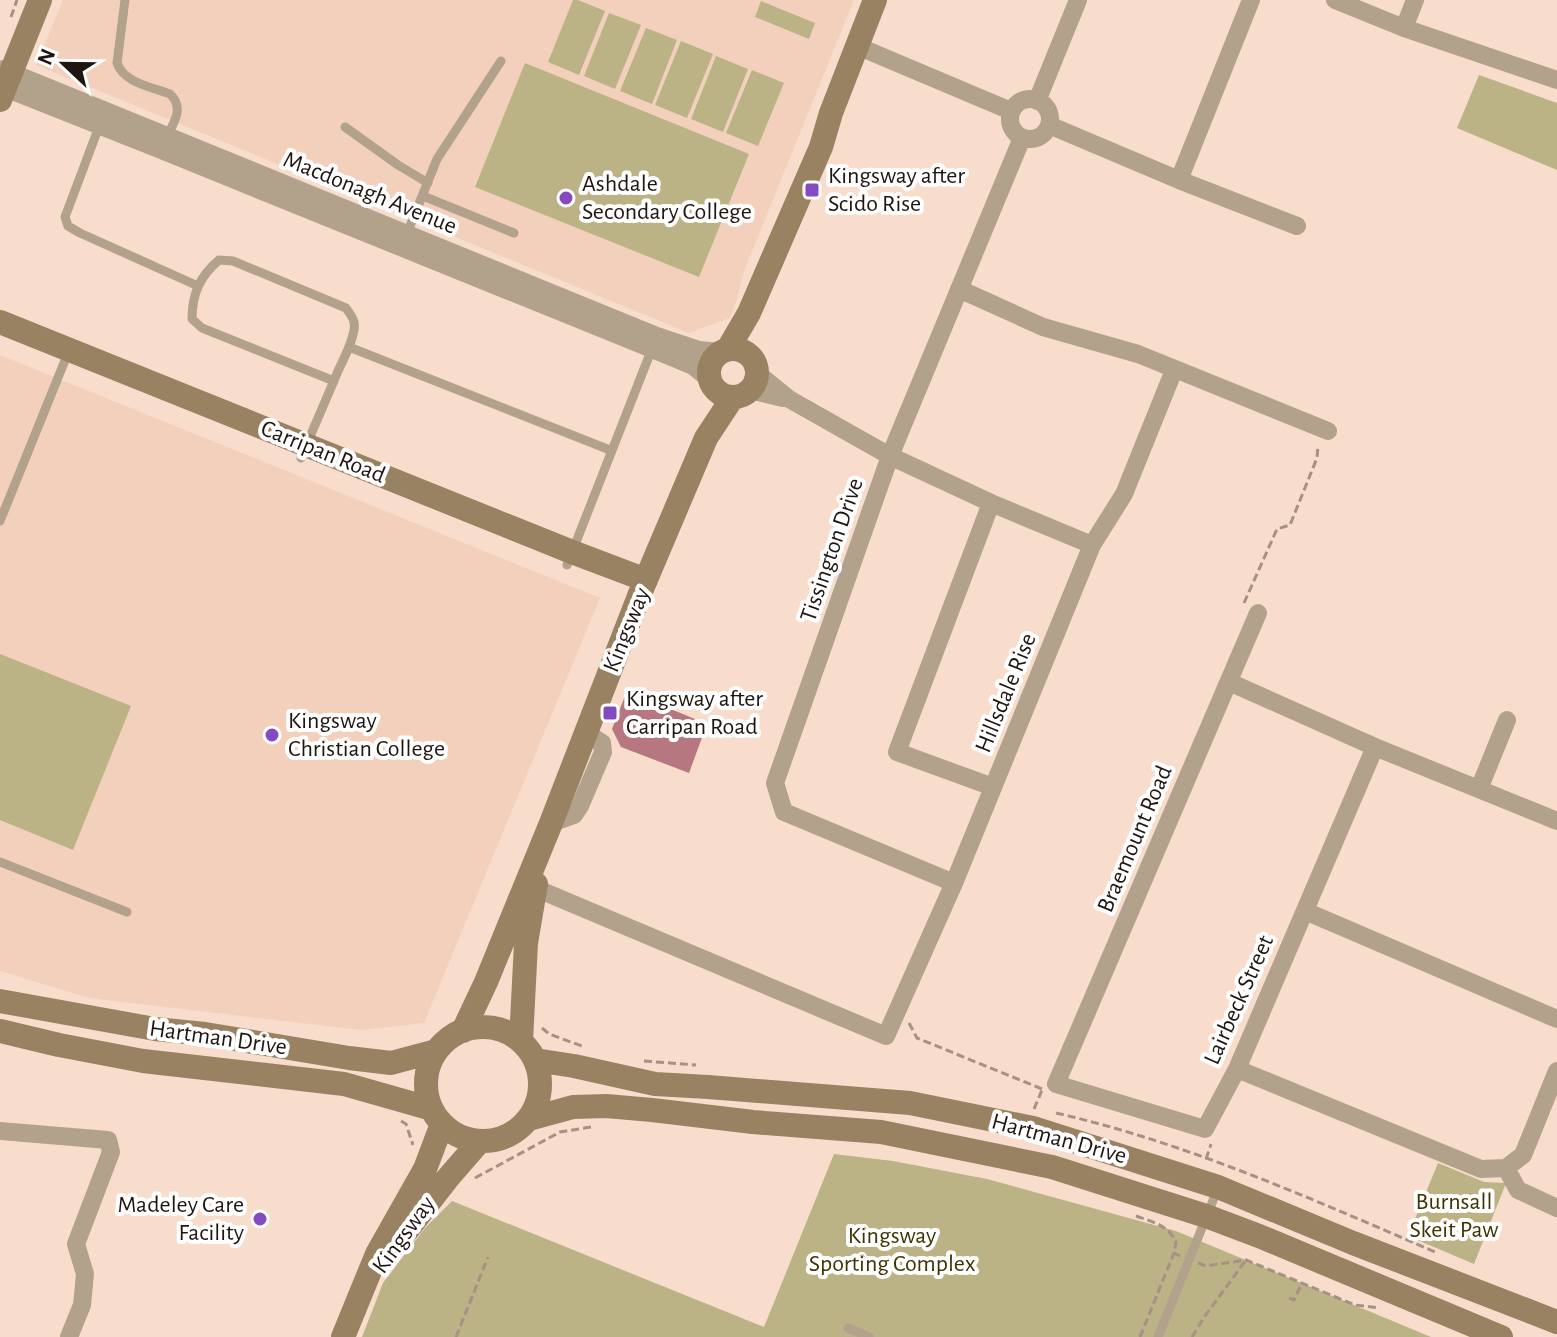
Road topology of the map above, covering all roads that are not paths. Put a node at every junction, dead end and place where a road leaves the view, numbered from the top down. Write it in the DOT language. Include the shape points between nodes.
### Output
graph roads {
  1 [pos="29,0"];
  2 [pos="40,0"];
  3 [pos="125,0"];
  4 [pos="875,0"];
  5 [pos="888,0"];
  6 [pos="1078,0"];
  7 [pos="1251,0"];
  8 [pos="1335,0"];
  9 [pos="1415,0"];
  10 [pos="1404,28"];
  11 [pos="863,48"];
  12 [pos="501,61"];
  13 [pos="1557,80"];
  14 [pos="3,82"];
  15 [pos="1037,101"];
  16 [pos="1011,111"];
  17 [pos="102,118"];
  18 [pos="1049,125"];
  19 [pos="345,127"];
  20 [pos="1022,138"];
  21 [pos="164,143"];
  22 [pos="1179,180"];
  23 [pos="428,183"];
  24 [pos="423,196"];
  25 [pos="1297,226"];
  26 [pos="514,233"];
  27 [pos="404,240"];
  28 [pos="198,286"];
  29 [pos="959,289"];
  30 [pos="0,322"];
  31 [pos="0,336"];
  32 [pos="654,342"];
  33 [pos="349,347"];
  34 [pos="67,356"];
  35 [pos="1174,370"];
  36 [pos="733,373"];
  37 [pos="334,381"];
  38 [pos="1328,431"];
  39 [pos="610,450"];
  40 [pos="304,452"];
  41 [pos="890,456"];
  42 [pos="991,503"];
  43 [pos="0,521"];
  44 [pos="1092,545"];
  45 [pos="569,558"];
  46 [pos="643,588"];
  47 [pos="1258,613"];
  48 [pos="1229,682"];
  49 [pos="1507,720"];
  50 [pos="1375,747"];
  51 [pos="993,787"];
  52 [pos="1479,789"];
  53 [pos="1557,821"];
  54 [pos="551,823"];
  55 [pos="0,862"];
  56 [pos="954,883"];
  57 [pos="535,888"];
  58 [pos="1305,911"];
  59 [pos="127,912"];
  60 [pos="0,1001"];
  61 [pos="1557,1019"];
  62 [pos="0,1031"];
  63 [pos="463,1031"];
  64 [pos="436,1051"];
  65 [pos="528,1051"];
  66 [pos="1237,1069"];
  67 [pos="1557,1071"];
  68 [pos="1049,1087"];
  69 [pos="437,1117"];
  70 [pos="529,1119"];
  71 [pos="0,1131"];
  72 [pos="480,1141"];
  73 [pos="1506,1168"];
  74 [pos="1218,1187"];
  75 [pos="1557,1208"];
  76 [pos="1206,1216"];
  77 [pos="361,1294"];
  78 [pos="1530,1310"];
  79 [pos="1557,1313"];
  80 [pos="1557,1322"];
  81 [pos="848,1328"];
  82 [pos="69,1337"];
  83 [pos="343,1337"];
  84 [pos="869,1337"];
  85 [pos="1158,1337"];
  86 [pos="1501,1337"];
  1 -- 14 [label="main road"];
  2 -- 14 [label="main road"];
  3 -- 21 [label="lane" via="117,63 128,78 174,98 178,111"];
  4 -- 11 [label="main road, Kingsway"];
  5 -- 11 [label="main road, Kingsway"];
  6 -- 15 [label="street"];
  7 -- 22 [label="street"];
  8 -- 10 [label="street"];
  9 -- 10 [label="street"];
  10 -- 13 [label="street"];
  11 -- 16 [label="street"];
  11 -- 36 [label="main road, Kingsway" via="749,313"];
  12 -- 23 [label="lane" via="437,159"];
  14 -- 17 [label="street, Macdonagh Avenue"];
  15 -- 16 [label="street" via="1022,101"];
  15 -- 18 [label="street" via="1048,111"];
  16 -- 20 [label="street" via="1010,124"];
  17 -- 21 [label="street, Macdonagh Avenue"];
  17 -- 28 [label="lane" via="65,217 68,226"];
  18 -- 20 [label="street" via="1035,139"];
  18 -- 22 [label="street"];
  19 -- 23 [label="lane"];
  20 -- 29 [label="street, Tissington Drive"];
  21 -- 27 [label="street, Macdonagh Avenue"];
  22 -- 25 [label="street"];
  23 -- 24 [label="lane"];
  24 -- 26 [label="lane"];
  24 -- 27 [label="lane"];
  27 -- 32 [label="street, Macdonagh Avenue"];
  28 -- 33 [label="lane" via="219,260 233,261 346,308 355,328"];
  28 -- 37 [label="lane" via="192,319 202,328"];
  29 -- 35 [label="street" via="1043,327"];
  29 -- 41 [label="street, Tissington Drive"];
  30 -- 34 [label="main road, Carripan Road"];
  31 -- 34 [label="main road, Carripan Road"];
  32 -- 36 [label="street, Macdonagh Avenue" via="693,366"];
  32 -- 36 [label="street, Macdonagh Avenue" via="699,350"];
  32 -- 39 [label="lane"];
  33 -- 37 [label="lane"];
  33 -- 39 [label="lane"];
  34 -- 40 [label="main road, Carripan Road"];
  34 -- 43 [label="lane"];
  35 -- 38 [label="street"];
  35 -- 44 [label="street, Hillsdale Rise" via="1124,494"];
  36 -- 41 [label="street"];
  36 -- 46 [label="main road, Kingsway"];
  37 -- 40 [label="lane"];
  39 -- 45 [label="lane"];
  40 -- 45 [label="main road, Carripan Road"];
  41 -- 42 [label="street"];
  41 -- 56 [label="street, Tissington Drive" via="775,783 784,812"];
  42 -- 44 [label="street"];
  42 -- 51 [label="street" via="897,752"];
  44 -- 51 [label="street, Hillsdale Rise"];
  45 -- 46 [label="main road, Carripan Road"];
  46 -- 54 [label="main road, Kingsway"];
  47 -- 48 [label="street, Braemount Road"];
  48 -- 50 [label="street"];
  48 -- 68 [label="street, Braemount Road"];
  49 -- 52 [label="street"];
  50 -- 52 [label="street"];
  50 -- 58 [label="street, Lairbeck Street"];
  51 -- 56 [label="street, Hillsdale Rise"];
  52 -- 53 [label="street"];
  54 -- 57 [label="main road, Kingsway"];
  54 -- 63 [label="main road, Kingsway"];
  55 -- 59 [label="lane"];
  56 -- 57 [label="street, Hillsdale Rise" via="886,1036"];
  57 -- 65 [label="main road, Kingsway" via="526,943"];
  58 -- 61 [label="street"];
  58 -- 66 [label="street, Lairbeck Street"];
  60 -- 64 [label="main road, Hartman Drive" via="391,1063"];
  62 -- 69 [label="main road, Hartman Drive" via="143,1061 344,1084"];
  63 -- 64 [label="main road"];
  63 -- 65 [label="main road" via="498,1029"];
  64 -- 69 [label="main road" via="427,1083"];
  65 -- 70 [label="main road" via="539,1070 540,1090"];
  65 -- 74 [label="main road, Hartman Drive" via="655,1084 910,1103 1033,1128"];
  66 -- 68 [label="street, Lairbeck Street" via="1205,1129"];
  66 -- 73 [label="street" via="1481,1169"];
  67 -- 73 [label="street" via="1523,1155"];
  69 -- 72 [label="main road" via="460,1136"];
  69 -- 77 [label="main road, Kingsway" via="425,1169"];
  70 -- 72 [label="main road" via="507,1136"];
  70 -- 76 [label="main road, Hartman Drive" via="573,1107 606,1106 881,1132 1052,1167"];
  71 -- 82 [label="street" via="108,1140 111,1152 76,1244 85,1274 82,1305"];
  72 -- 77 [label="main road, Kingsway"];
  73 -- 75 [label="street" via="1518,1190"];
  74 -- 76 [label="lane"];
  74 -- 78 [label="main road, Hartman Drive"];
  76 -- 85 [label="lane"];
  76 -- 86 [label="main road, Hartman Drive"];
  77 -- 83 [label="main road, Kingsway"];
  78 -- 79 [label="main road"];
  78 -- 80 [label="main road, Hartman Drive"];
  81 -- 84 [label="lane"];
}
